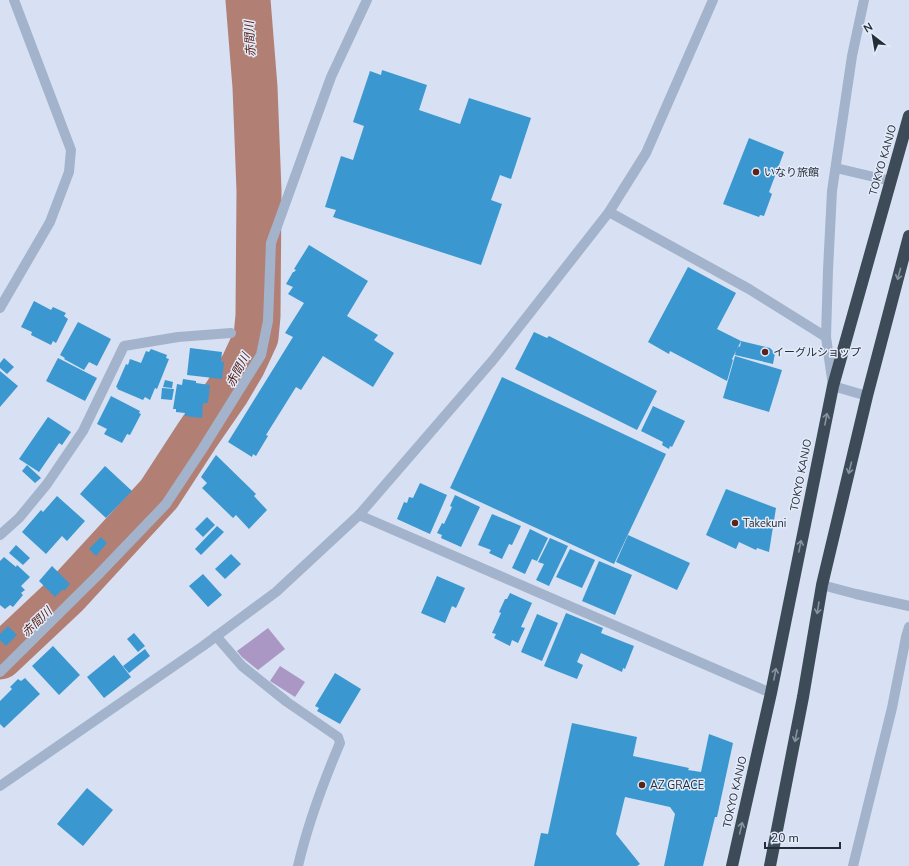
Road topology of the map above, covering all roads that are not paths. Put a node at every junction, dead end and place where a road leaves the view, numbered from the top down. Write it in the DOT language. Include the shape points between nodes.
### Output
graph roads {
  1 [pos="14,0"];
  2 [pos="367,0"];
  3 [pos="713,0"];
  4 [pos="864,0"];
  5 [pos="909,116"];
  6 [pos="836,168"];
  7 [pos="891,181"];
  8 [pos="609,212"];
  9 [pos="909,236"];
  10 [pos="0,308"];
  11 [pos="231,333"];
  12 [pos="826,337"];
  13 [pos="833,386"];
  14 [pos="867,396"];
  15 [pos="359,515"];
  16 [pos="0,535"];
  17 [pos="822,585"];
  18 [pos="909,606"];
  19 [pos="909,627"];
  20 [pos="216,636"];
  21 [pos="0,672"];
  22 [pos="771,693"];
  23 [pos="0,786"];
  24 [pos="298,866"];
  25 [pos="732,866"];
  26 [pos="770,866"];
  27 [pos="853,866"];
  1 -- 10 [label="street" via="71,150 69,172 50,222"];
  2 -- 21 [label="street" via="330,77 271,243 268,321 261,355 166,504"];
  3 -- 8 [label="street" via="646,153"];
  4 -- 6 [label="street" via="852,56"];
  5 -- 7 [label="highway, TOKYO KANJO"];
  6 -- 7 [label="street"];
  6 -- 12 [label="street" via="832,191"];
  7 -- 13 [label="highway, TOKYO KANJO"];
  8 -- 12 [label="street" via="749,289"];
  8 -- 15 [label="street" via="493,360"];
  9 -- 14 [label="highway, one-way"];
  11 -- 16 [label="street" via="178,337 124,346 83,431 47,484 19,518"];
  12 -- 13 [label="street"];
  13 -- 14 [label="street"];
  22 -- 13 [label="highway, TOKYO KANJO, one-way"];
  14 -- 17 [label="highway, one-way"];
  15 -- 20 [label="street" via="276,592"];
  15 -- 22 [label="street"];
  17 -- 18 [label="street"];
  17 -- 26 [label="highway, one-way"];
  19 -- 27 [label="street"];
  20 -- 23 [label="street"];
  20 -- 24 [label="street" via="242,666 286,702 338,737 340,743 305,835"];
  25 -- 22 [label="highway, TOKYO KANJO, one-way"];
}
